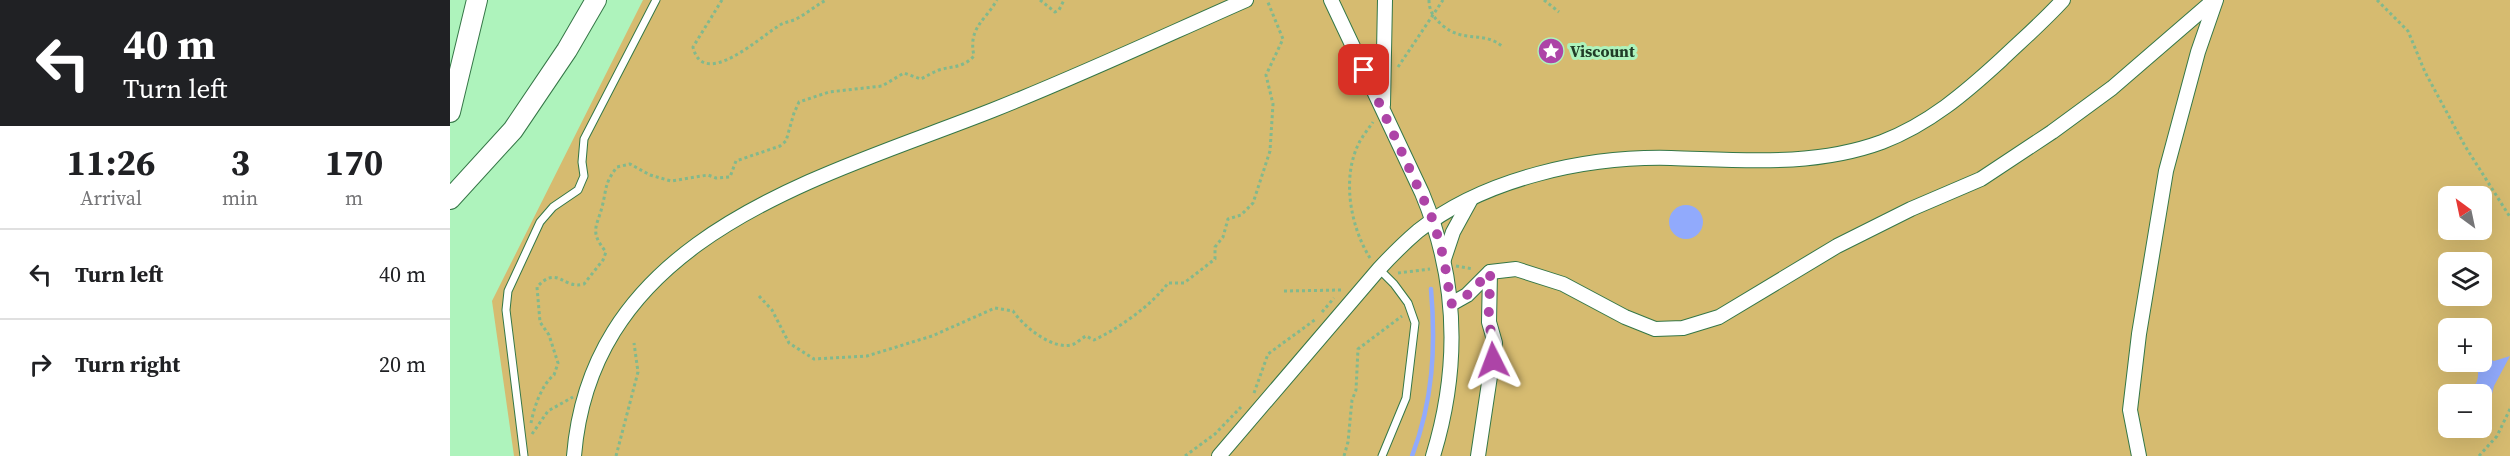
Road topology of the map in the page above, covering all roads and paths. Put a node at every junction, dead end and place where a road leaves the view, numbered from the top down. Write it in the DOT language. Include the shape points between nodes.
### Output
graph roads {
  1 [pos="477,0"];
  2 [pos="597,0"];
  3 [pos="656,0"];
  4 [pos="722,0"];
  5 [pos="826,0"];
  6 [pos="997,0"];
  7 [pos="1040,0"];
  8 [pos="1064,0"];
  9 [pos="1246,0"];
  10 [pos="1267,0"];
  11 [pos="1331,0"];
  12 [pos="1385,0"];
  13 [pos="1429,0"];
  14 [pos="1443,0"];
  15 [pos="1544,0"];
  16 [pos="2063,0"];
  17 [pos="2215,0"];
  18 [pos="2377,0"];
  19 [pos="1559,12"];
  20 [pos="1433,15"];
  21 [pos="1503,47"];
  22 [pos="1396,69"];
  23 [pos="450,112"];
  24 [pos="1381,121"];
  25 [pos="450,200"];
  26 [pos="1470,200"];
  27 [pos="2510,217"];
  28 [pos="1433,220"];
  29 [pos="1441,264"];
  30 [pos="1379,269"];
  31 [pos="1490,272"];
  32 [pos="1343,290"];
  33 [pos="1362,290"];
  34 [pos="1284,291"];
  35 [pos="759,296"];
  36 [pos="1451,304"];
  37 [pos="1410,309"];
  38 [pos="634,344"];
  39 [pos="586,388"];
  40 [pos="1251,403"];
  41 [pos="1245,405"];
  42 [pos="2510,409"];
  43 [pos="1432,454"];
  44 [pos="524,456"];
  45 [pos="574,456"];
  46 [pos="616,456"];
  47 [pos="1185,456"];
  48 [pos="1219,456"];
  49 [pos="1344,456"];
  50 [pos="1382,456"];
  51 [pos="1478,456"];
  52 [pos="2139,456"];
  53 [pos="2479,456"];
  1 -- 23 [label="main road"];
  2 -- 25 [label="main road" via="513,130"];
  3 -- 44 [label="lane" via="584,139 584,176 578,190 553,207 540,222 507,291"];
  4 -- 5 [label="path" via="693,47 695,54 710,65 743,52 777,27"];
  6 -- 39 [label="path" via="974,30 974,56 969,62 937,70 921,79 904,73 882,86 829,92 800,102 786,141 736,161 730,177 708,175 671,181 630,164 617,166 606,182 595,227 606,252 603,260 584,284 573,285 549,277 537,287 540,322 549,335 558,363 554,375 541,389 529,439 549,411"];
  7 -- 8 [label="path" via="1055,12"];
  9 -- 39 [label="street" via="1003,106 790,189 738,216 675,260 641,294 606,344"];
  10 -- 35 [label="path" via="1283,39 1266,75 1273,104 1270,152 1252,203 1241,215 1228,219 1223,237 1215,247 1215,259 1184,283 1168,283 1159,296 1108,333 1094,340 1086,336 1072,345 1061,344 1044,339 1022,324 1013,311 995,308 932,336 867,356 814,359 789,343 772,310"];
  11 -- 24 [label="street"];
  12 -- 24 [label="street"];
  13 -- 20 [label="path"];
  14 -- 20 [label="path"];
  15 -- 19 [label="path"];
  16 -- 26 [label="street" via="1944,109 1914,129 1881,142 1803,159 1756,162 1668,158 1583,163 1536,174"];
  17 -- 31 [label="street" via="2112,88 1981,179 1836,246 1719,317 1683,328 1655,329 1563,284 1516,269"];
  17 -- 52 [label="street" via="2166,171 2130,410"];
  18 -- 27 [label="path" via="2408,31 2464,146"];
  20 -- 21 [label="path" via="1454,35 1491,40"];
  20 -- 22 [label="path"];
  24 -- 28 [label="street"];
  24 -- 30 [label="path" via="1359,142 1350,174 1354,224 1361,244"];
  26 -- 28 [label="street"];
  26 -- 29 [label="street"];
  28 -- 29 [label="street"];
  28 -- 30 [label="street"];
  29 -- 30 [label="path"];
  29 -- 36 [label="street"];
  30 -- 33 [label="street"];
  30 -- 37 [label="lane"];
  31 -- 36 [label="street" via="1467,295"];
  31 -- 51 [label="street" via="1489,322 1495,343"];
  32 -- 33 [label="path"];
  32 -- 34 [label="path"];
  32 -- 40 [label="path" via="1316,320 1268,354"];
  33 -- 48 [label="street"];
  36 -- 43 [label="street" via="1451,369"];
  37 -- 49 [label="path" via="1358,349 1356,390"];
  37 -- 50 [label="lane" via="1416,323 1406,398"];
  38 -- 46 [label="path" via="638,372"];
  39 -- 45 [label="street"];
  41 -- 47 [label="path"];
  42 -- 53 [label="path" via="2497,436"];
}
